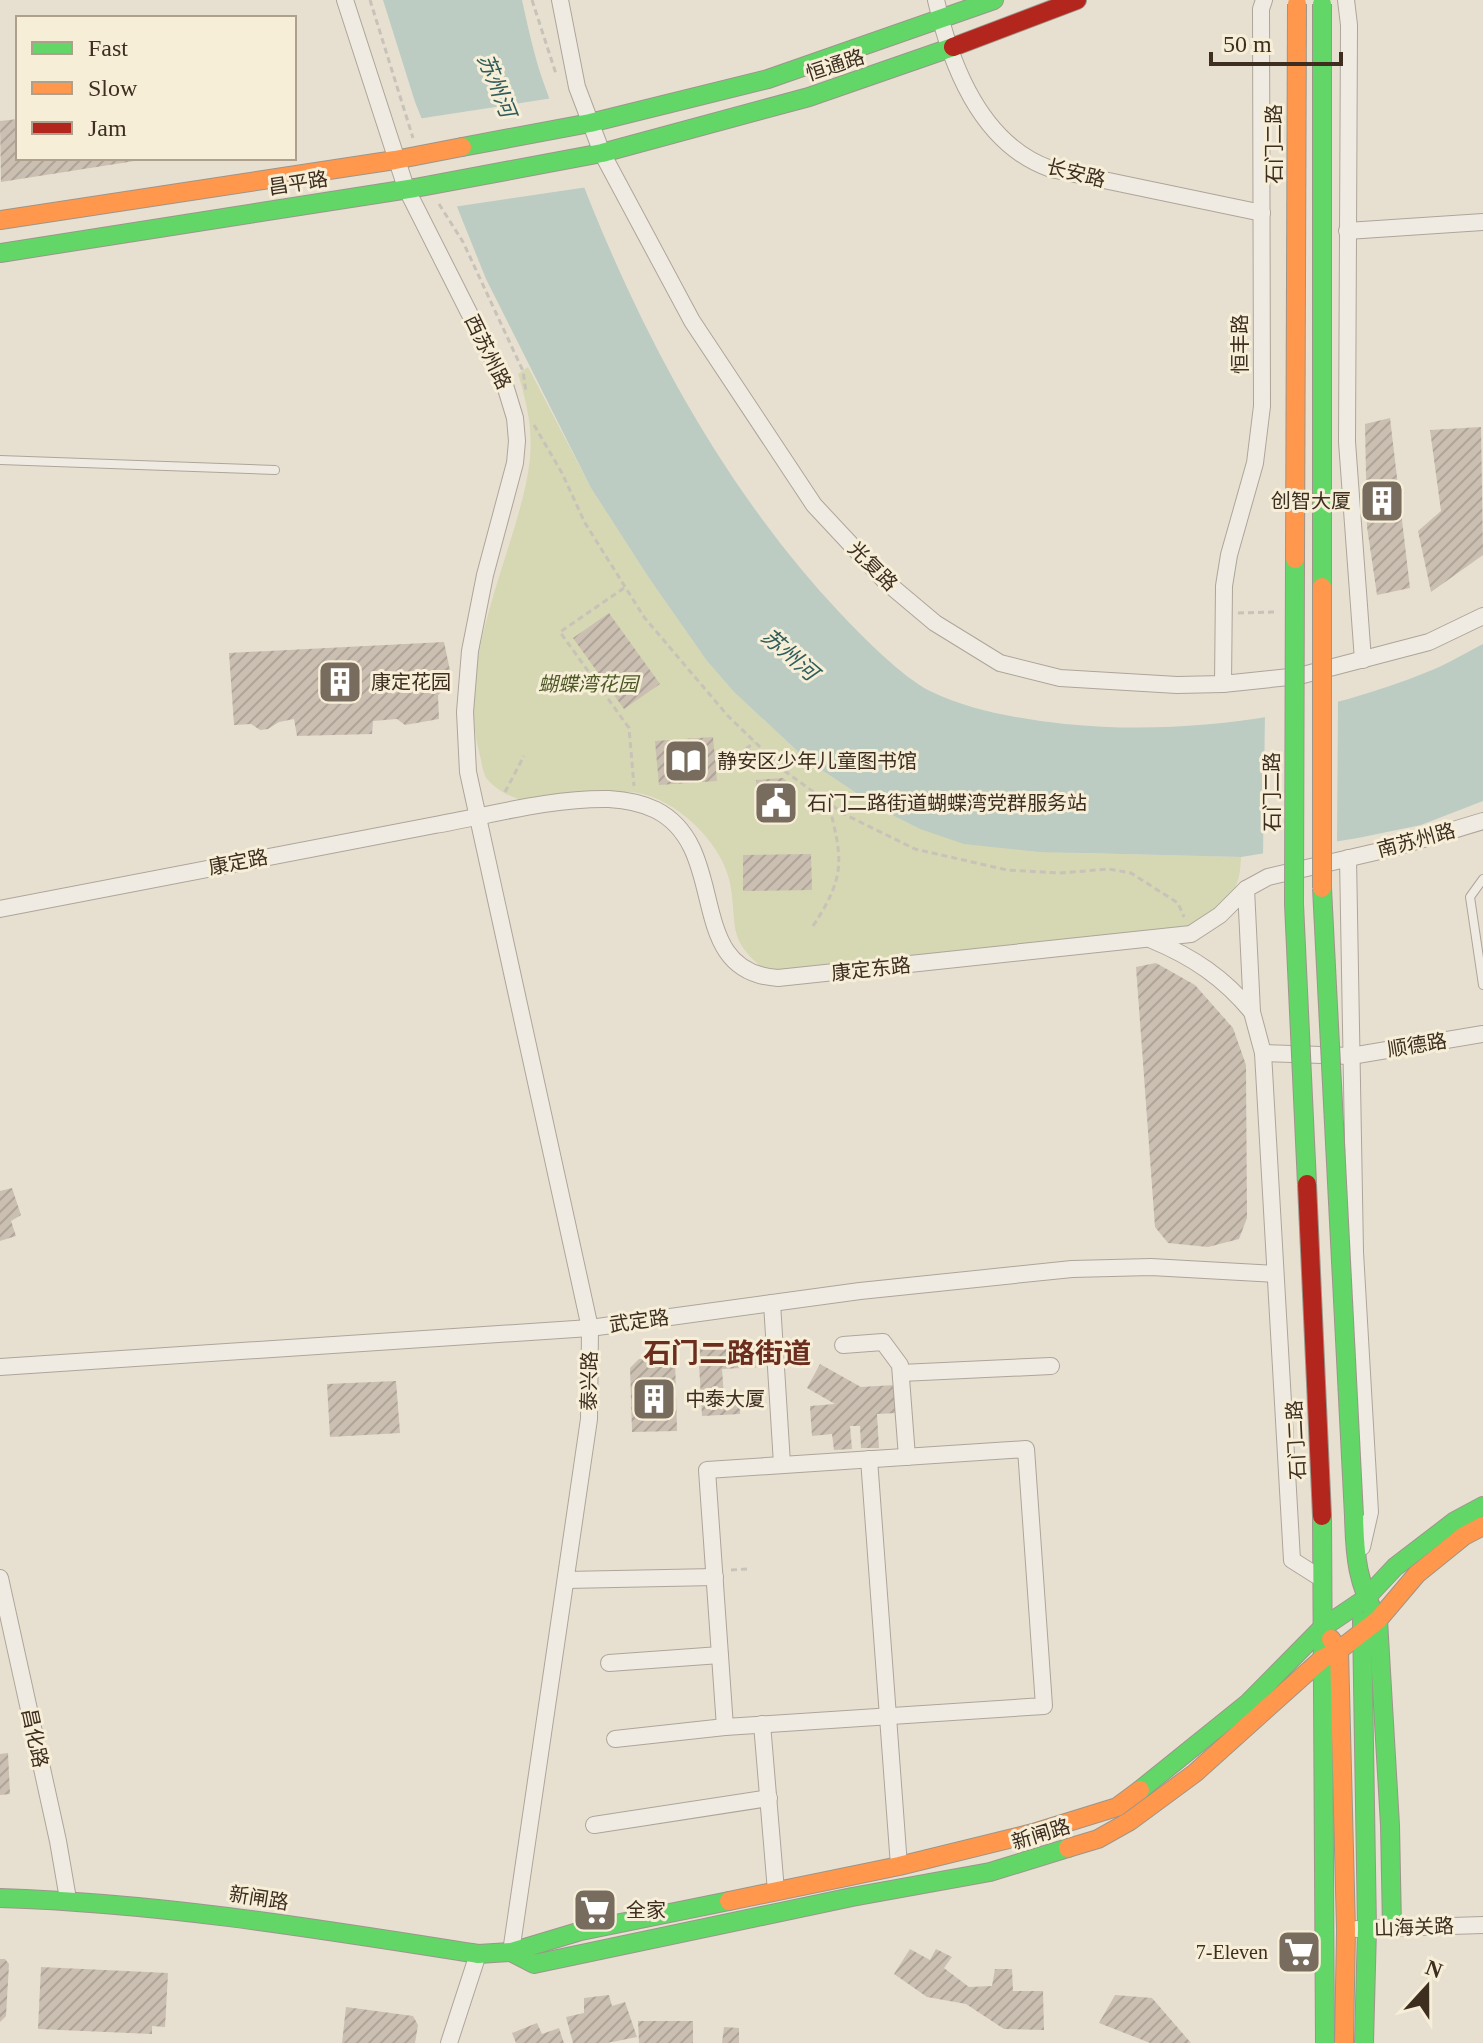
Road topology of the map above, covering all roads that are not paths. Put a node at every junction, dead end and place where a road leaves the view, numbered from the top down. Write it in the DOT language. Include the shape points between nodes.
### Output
graph roads {
  1 [pos="345,0"];
  2 [pos="560,0"];
  3 [pos="994,0"];
  4 [pos="1077,0"];
  5 [pos="1264,0"];
  6 [pos="1346,0"];
  7 [pos="1297,2"];
  8 [pos="1322,2"];
  9 [pos="938,9"];
  10 [pos="949,48"];
  11 [pos="582,125"];
  12 [pos="594,154"];
  13 [pos="395,160"];
  14 [pos="406,188"];
  15 [pos="1262,213"];
  16 [pos="0,220"];
  17 [pos="1483,222"];
  18 [pos="1347,231"];
  19 [pos="0,253"];
  20 [pos="0,460"];
  21 [pos="275,470"];
  22 [pos="1483,616"];
  23 [pos="1363,660"];
  24 [pos="1223,684"];
  25 [pos="477,817"];
  26 [pos="1483,821"];
  27 [pos="1348,858"];
  28 [pos="1483,879"];
  29 [pos="1246,889"];
  30 [pos="0,909"];
  31 [pos="1151,939"];
  32 [pos="1483,985"];
  33 [pos="1252,1012"];
  34 [pos="1483,1034"];
  35 [pos="1263,1053"];
  36 [pos="1351,1056"];
  37 [pos="1275,1274"];
  38 [pos="772,1303"];
  39 [pos="590,1328"];
  40 [pos="843,1345"];
  41 [pos="1051,1366"];
  42 [pos="0,1367"];
  43 [pos="901,1373"];
  44 [pos="907,1457"];
  45 [pos="869,1459"];
  46 [pos="782,1464"];
  47 [pos="1483,1506"];
  48 [pos="1483,1526"];
  49 [pos="1355,1572"];
  50 [pos="715,1577"];
  51 [pos="0,1578"];
  52 [pos="1322,1579"];
  53 [pos="566,1580"];
  54 [pos="1365,1599"];
  55 [pos="1378,1620"];
  56 [pos="1322,1628"];
  57 [pos="1360,1633"];
  58 [pos="1339,1650"];
  59 [pos="720,1655"];
  60 [pos="1322,1659"];
  61 [pos="609,1663"];
  62 [pos="888,1716"];
  63 [pos="762,1724"];
  64 [pos="725,1727"];
  65 [pos="615,1739"];
  66 [pos="769,1798"];
  67 [pos="594,1825"];
  68 [pos="899,1866"];
  69 [pos="776,1891"];
  70 [pos="0,1898"];
  71 [pos="68,1899"];
  72 [pos="1483,1925"];
  73 [pos="1392,1927"];
  74 [pos="1367,1929"];
  75 [pos="1346,1930"];
  76 [pos="511,1952"];
  77 [pos="478,1954"];
  78 [pos="449,2043"];
  79 [pos="1325,2043"];
  80 [pos="1344,2043"];
  81 [pos="1364,2043"];
  1 -- 13 [label="street, 西苏州路"];
  2 -- 11 [label="street, 光复路"];
  3 -- 9 [label="main road, 恒通路"];
  4 -- 10 [label="main road, 恒通路"];
  5 -- 15 [label="street, 恒丰路"];
  6 -- 18 [label="street"];
  7 -- 52 [label="main road, 石门二路, bridge" via="1294,904"];
  8 -- 49 [label="main road, bridge" via="1322,917"];
  9 -- 10 [label="street, 长安路"];
  9 -- 11 [label="main road, 恒通路" via="768,79"];
  10 -- 12 [label="main road, 恒通路" via="809,97"];
  10 -- 15 [label="street, 长安路" via="966,91 1003,138 1029,160"];
  11 -- 12 [label="street, 光复路"];
  11 -- 13 [label="main road, 昌平路"];
  12 -- 14 [label="main road, 昌平路"];
  12 -- 24 [label="street, 光复路" via="700,335 814,505 885,581 935,623 1000,663 1060,678"];
  13 -- 14 [label="street, 西苏州路"];
  13 -- 16 [label="main road, 昌平路"];
  14 -- 19 [label="main road, 昌平路"];
  14 -- 25 [label="street, 西苏州路" via="504,382 516,429 515,463 479,601 467,678 465,739"];
  15 -- 24 [label="street, 恒丰路" via="1262,406 1253,471 1229,555 1222,613"];
  17 -- 18 [label="street"];
  18 -- 23 [label="street" via="1347,442"];
  20 -- 21 [label="lane"];
  22 -- 23 [label="street, 光复路" via="1429,642"];
  23 -- 24 [label="street, 光复路" via="1299,676"];
  25 -- 30 [label="street, 康定路"];
  25 -- 31 [label="street, 康定东路" via="610,799 657,811 689,842 726,954 760,977"];
  25 -- 39 [label="street, 泰兴路"];
  26 -- 27 [label="street, 南苏州路"];
  27 -- 29 [label="street, 康定东路" via="1268,877"];
  27 -- 36 [label="street"];
  28 -- 32 [label="lane" via="1470,897"];
  29 -- 31 [label="street, 康定东路" via="1191,934"];
  29 -- 33 [label="street, 石门二路"];
  31 -- 33 [label="street, 石门二路" via="1212,971"];
  33 -- 35 [label="street, 石门二路"];
  34 -- 36 [label="street, 顺德路"];
  35 -- 36 [label="street, 顺德路"];
  35 -- 37 [label="street, 石门二路"];
  36 -- 49 [label="street" via="1355,1252 1370,1512"];
  37 -- 38 [label="street, 武定路" via="1112,1267"];
  37 -- 52 [label="street, 石门二路" via="1292,1560"];
  38 -- 39 [label="street, 武定路"];
  38 -- 46 [label="street"];
  39 -- 42 [label="street, 武定路"];
  39 -- 53 [label="street, 泰兴路" via="589,1419"];
  40 -- 43 [label="street" via="883,1342"];
  41 -- 43 [label="street"];
  43 -- 44 [label="street"];
  44 -- 45 [label="street"];
  44 -- 62 [label="street" via="1026,1449 1044,1706"];
  45 -- 46 [label="street"];
  45 -- 62 [label="street"];
  46 -- 50 [label="street" via="707,1470"];
  47 -- 54 [label="main road, 新闸路" via="1395,1567"];
  48 -- 55 [label="main road, 新闸路" via="1417,1574"];
  49 -- 54 [label="main road"];
  50 -- 53 [label="street"];
  50 -- 59 [label="street"];
  51 -- 71 [label="street, 昌化路"];
  52 -- 56 [label="main road, 石门二路"];
  53 -- 76 [label="street, 泰兴路"];
  54 -- 55 [label="main road"];
  54 -- 56 [label="main road, 新闸路"];
  54 -- 57 [label="main road"];
  55 -- 57 [label="main road, 新闸路"];
  55 -- 73 [label="main road"];
  56 -- 58 [label="main road"];
  56 -- 60 [label="main road, 石门二路"];
  56 -- 68 [label="main road, 新闸路" via="1248,1703 1117,1807"];
  57 -- 58 [label="main road, 新闸路"];
  57 -- 74 [label="main road"];
  58 -- 60 [label="main road, 新闸路"];
  58 -- 75 [label="main road"];
  59 -- 61 [label="street"];
  59 -- 64 [label="street"];
  60 -- 76 [label="main road, 新闸路" via="1195,1773 1098,1839 990,1872 534,1964"];
  60 -- 79 [label="main road, 石门二路"];
  62 -- 63 [label="street"];
  62 -- 68 [label="street"];
  63 -- 64 [label="street"];
  63 -- 66 [label="street"];
  64 -- 65 [label="street"];
  66 -- 67 [label="street"];
  66 -- 69 [label="street"];
  68 -- 69 [label="main road, 新闸路"];
  69 -- 76 [label="main road, 新闸路" via="581,1931"];
  70 -- 71 [label="main road, 新闸路"];
  71 -- 77 [label="main road, 新闸路" via="173,1908"];
  72 -- 73 [label="street, 山海关路"];
  73 -- 74 [label="street, 山海关路"];
  74 -- 75 [label="street, 山海关路"];
  74 -- 81 [label="main road"];
  75 -- 80 [label="main road"];
  76 -- 77 [label="main road, 新闸路"];
  77 -- 78 [label="street"];
}
